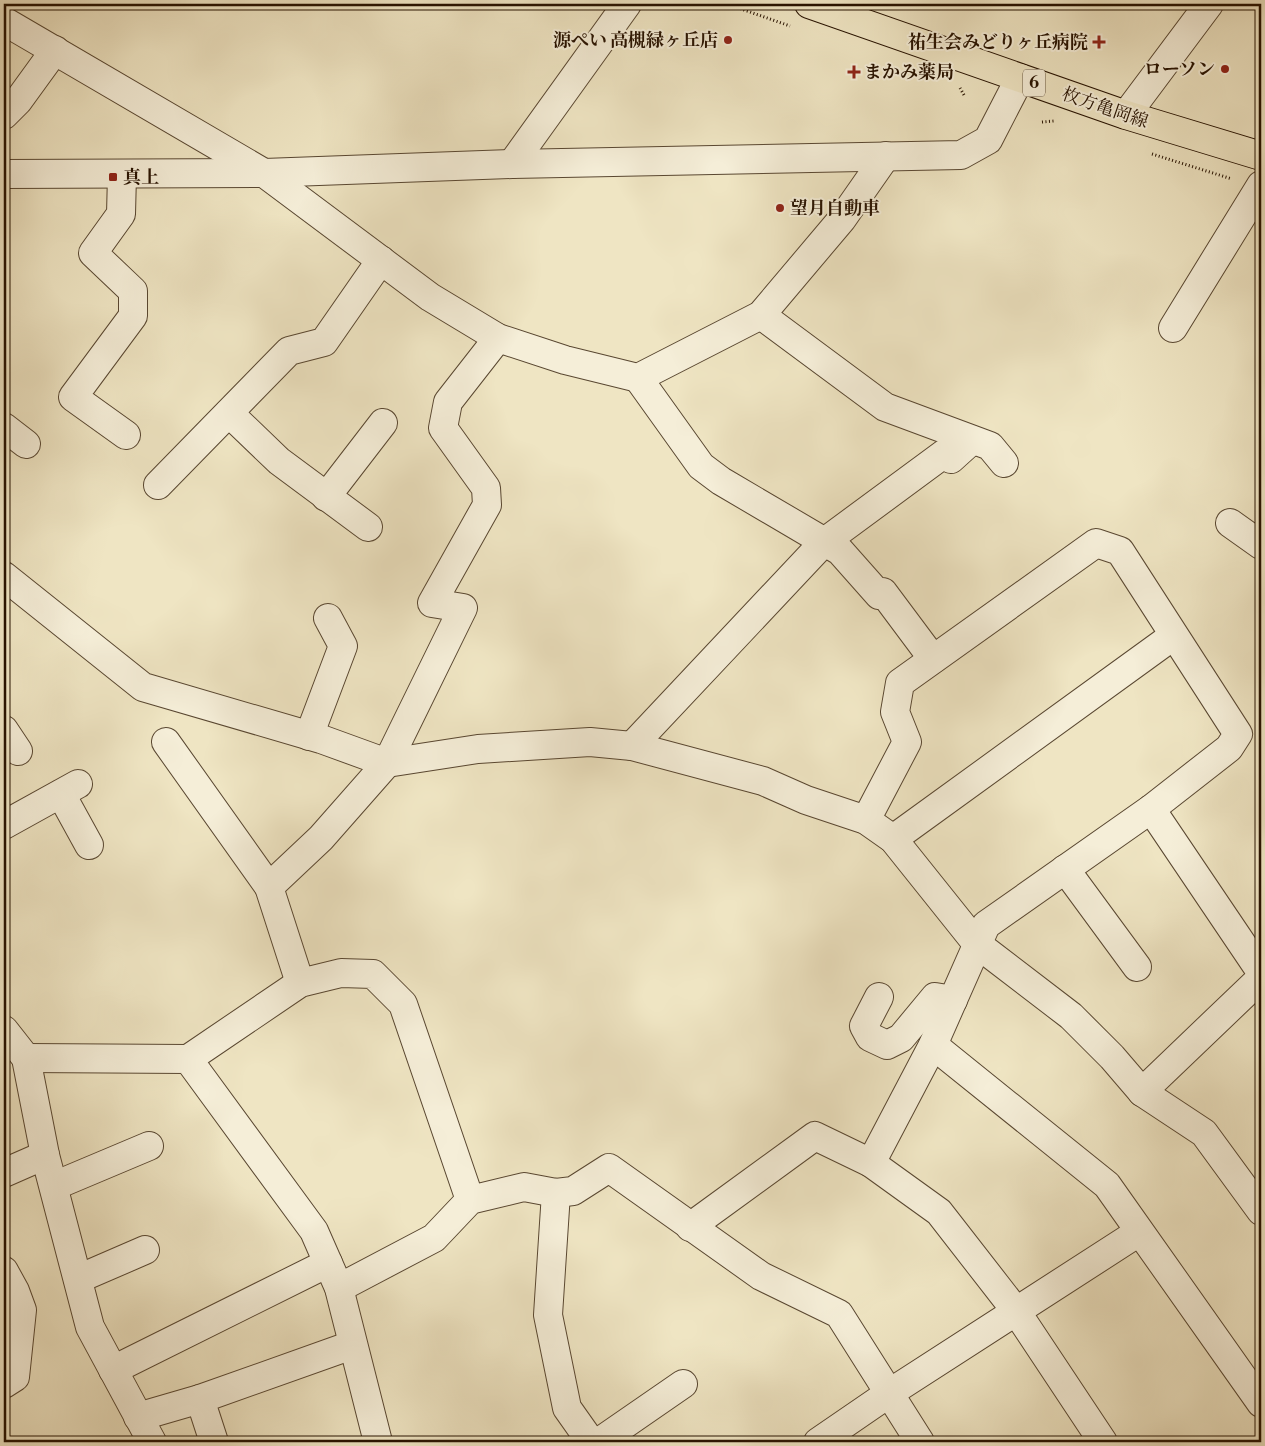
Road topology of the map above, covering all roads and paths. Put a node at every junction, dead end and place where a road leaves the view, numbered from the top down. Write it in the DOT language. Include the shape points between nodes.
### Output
graph roads {
  1 [pos="626,4"];
  2 [pos="809,4"];
  3 [pos="1209,4"];
  4 [pos="4,21"];
  5 [pos="55,50"];
  6 [pos="1020,78"];
  7 [pos="4,115"];
  8 [pos="1126,116"];
  9 [pos="1060,121"];
  10 [pos="1042,122"];
  11 [pos="886,156"];
  12 [pos="1261,156"];
  13 [pos="512,164"];
  14 [pos="4,174"];
  15 [pos="264,174"];
  16 [pos="122,175"];
  17 [pos="1261,185"];
  18 [pos="381,260"];
  19 [pos="761,315"];
  20 [pos="1173,328"];
  21 [pos="498,338"];
  22 [pos="638,378"];
  23 [pos="229,413"];
  24 [pos="383,423"];
  25 [pos="4,427"];
  26 [pos="126,435"];
  27 [pos="972,440"];
  28 [pos="26,444"];
  29 [pos="1004,463"];
  30 [pos="158,486"];
  31 [pos="326,497"];
  32 [pos="1230,523"];
  33 [pos="368,527"];
  34 [pos="823,543"];
  35 [pos="1261,545"];
  36 [pos="4,576"];
  37 [pos="328,618"];
  38 [pos="1173,636"];
  39 [pos="933,659"];
  40 [pos="309,736"];
  41 [pos="166,742"];
  42 [pos="632,746"];
  43 [pos="387,763"];
  44 [pos="1152,809"];
  45 [pos="866,820"];
  46 [pos="4,825"];
  47 [pos="893,839"];
  48 [pos="90,845"];
  49 [pos="1065,869"];
  50 [pos="269,887"];
  51 [pos="977,944"];
  52 [pos="1137,967"];
  53 [pos="1261,972"];
  54 [pos="1261,978"];
  55 [pos="300,983"];
  56 [pos="879,997"];
  57 [pos="953,1000"];
  58 [pos="4,1030"];
  59 [pos="933,1045"];
  60 [pos="26,1058"];
  61 [pos="188,1059"];
  62 [pos="1142,1092"];
  63 [pos="149,1146"];
  64 [pos="45,1155"];
  65 [pos="871,1163"];
  66 [pos="4,1173"];
  67 [pos="54,1186"];
  68 [pos="556,1193"];
  69 [pos="470,1200"];
  70 [pos="1261,1211"];
  71 [pos="690,1227"];
  72 [pos="1139,1232"];
  73 [pos="145,1250"];
  74 [pos="328,1263"];
  75 [pos="4,1271"];
  76 [pos="78,1279"];
  77 [pos="339,1288"];
  78 [pos="1016,1311"];
  79 [pos="352,1344"];
  80 [pos="113,1370"];
  81 [pos="4,1384"];
  82 [pos="683,1384"];
  83 [pos="888,1394"];
  84 [pos="200,1399"];
  85 [pos="1261,1403"];
  86 [pos="138,1417"];
  87 [pos="152,1442"];
  88 [pos="214,1442"];
  89 [pos="378,1442"];
  90 [pos="591,1442"];
  91 [pos="599,1442"];
  92 [pos="818,1442"];
  93 [pos="920,1442"];
  94 [pos="1103,1442"];
  1 -- 13 [label="street"];
  2 -- 6 [label="main road, 枚方亀岡線 / 6"];
  3 -- 8 [label="street"];
  4 -- 5 [label="street"];
  5 -- 7 [label="street"];
  5 -- 15 [label="street"];
  6 -- 8 [label="main road, 枚方亀岡線 / 6"];
  6 -- 11 [label="street" via="988,140 975,148 961,155"];
  8 -- 12 [label="main road, 枚方亀岡線 / 6"];
  9 -- 10 [label="path"];
  11 -- 13 [label="street"];
  11 -- 19 [label="street" via="842,219"];
  13 -- 15 [label="street"];
  14 -- 16 [label="street"];
  15 -- 16 [label="street"];
  15 -- 18 [label="street"];
  16 -- 26 [label="street" via="121,214 93,253 133,291 133,316 74,397"];
  17 -- 20 [label="street"];
  18 -- 21 [label="street" via="430,297"];
  18 -- 23 [label="street" via="324,342 289,352"];
  19 -- 22 [label="street"];
  19 -- 27 [label="street" via="885,407"];
  21 -- 22 [label="street" via="565,360"];
  21 -- 43 [label="street" via="448,402 443,428 486,488 487,505 432,603 463,608"];
  22 -- 34 [label="street" via="700,466"];
  23 -- 30 [label="street"];
  23 -- 31 [label="street" via="278,461"];
  24 -- 31 [label="street"];
  25 -- 28 [label="street"];
  27 -- 29 [label="street" via="990,446"];
  27 -- 34 [label="street" via="950,459 945,453"];
  31 -- 33 [label="street"];
  32 -- 35 [label="street"];
  34 -- 39 [label="street" via="840,551 879,595 883,592"];
  34 -- 42 [label="street"];
  36 -- 40 [label="street" via="143,687"];
  37 -- 40 [label="street" via="343,646"];
  38 -- 39 [label="street" via="1120,552 1096,543"];
  38 -- 44 [label="street" via="1238,734 1229,748"];
  38 -- 47 [label="street"];
  39 -- 45 [label="street" via="900,683 895,712 907,742"];
  40 -- 43 [label="street"];
  41 -- 50 [label="street"];
  42 -- 43 [label="street" via="590,742 478,749"];
  42 -- 45 [label="street" via="763,781 806,800"];
  43 -- 50 [label="street" via="321,838"];
  44 -- 49 [label="street"];
  44 -- 53 [label="street"];
  45 -- 47 [label="street"];
  46 -- 48 [label="street" via="70,789"];
  47 -- 51 [label="street"];
  49 -- 51 [label="street" via="986,926"];
  49 -- 52 [label="street"];
  50 -- 55 [label="street"];
  51 -- 57 [label="street"];
  51 -- 62 [label="street" via="1071,1016"];
  54 -- 62 [label="street"];
  55 -- 61 [label="street"];
  55 -- 69 [label="street" via="341,973 373,974 403,1004"];
  56 -- 57 [label="street" via="864,1026 870,1037 887,1046 901,1038 935,997"];
  57 -- 59 [label="street"];
  58 -- 60 [label="street"];
  59 -- 65 [label="street"];
  59 -- 72 [label="street" via="1107,1185"];
  60 -- 61 [label="street"];
  60 -- 64 [label="street"];
  61 -- 74 [label="street" via="314,1231"];
  62 -- 70 [label="street" via="1204,1133"];
  63 -- 67 [label="street"];
  64 -- 66 [label="street"];
  64 -- 67 [label="street"];
  65 -- 71 [label="street" via="814,1136"];
  65 -- 78 [label="street" via="939,1212"];
  67 -- 76 [label="street"];
  68 -- 69 [label="street" via="524,1187"];
  68 -- 71 [label="street" via="573,1192 609,1168"];
  68 -- 90 [label="street" via="548,1315 567,1408"];
  69 -- 77 [label="street" via="434,1238"];
  71 -- 83 [label="street" via="761,1276 839,1314"];
  72 -- 78 [label="street"];
  72 -- 85 [label="street"];
  73 -- 76 [label="street"];
  74 -- 77 [label="street"];
  74 -- 80 [label="street"];
  75 -- 81 [label="street" via="22,1310 15,1377"];
  76 -- 80 [label="street" via="90,1327"];
  77 -- 79 [label="street"];
  78 -- 83 [label="street"];
  78 -- 94 [label="street"];
  79 -- 84 [label="street"];
  79 -- 89 [label="street"];
  80 -- 86 [label="street"];
  82 -- 91 [label="street"];
  83 -- 92 [label="street"];
  83 -- 93 [label="street"];
  84 -- 86 [label="street"];
  84 -- 88 [label="street"];
  86 -- 87 [label="street"];
}
